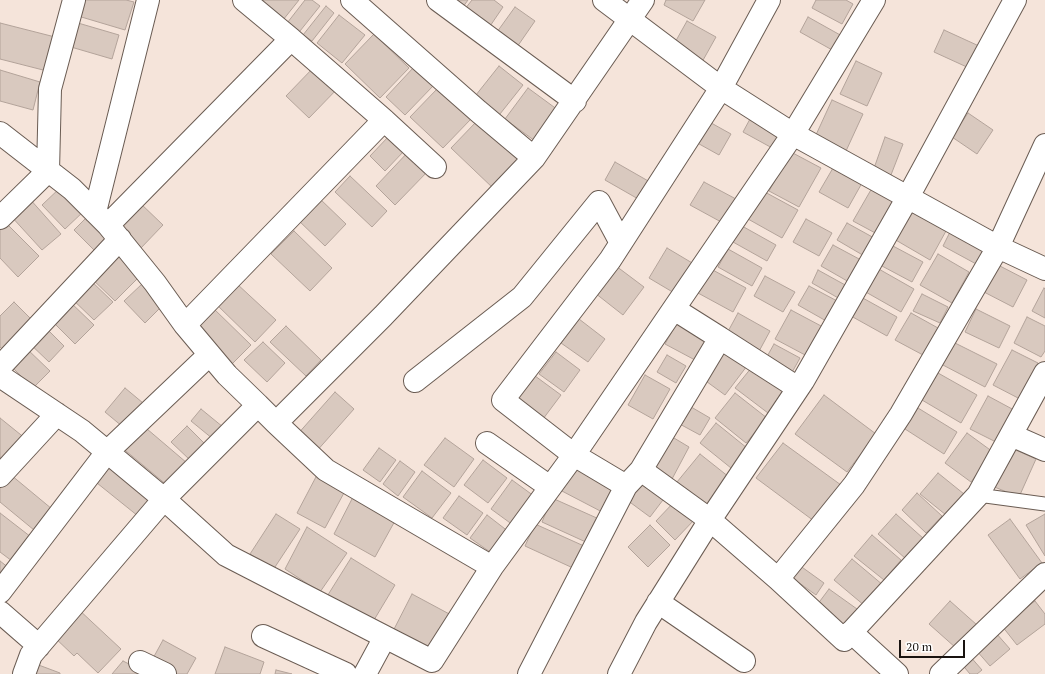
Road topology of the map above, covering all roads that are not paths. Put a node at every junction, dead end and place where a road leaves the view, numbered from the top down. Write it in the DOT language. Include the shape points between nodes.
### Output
graph roads {
  1 [pos="74,0"];
  2 [pos="148,0"];
  3 [pos="244,0"];
  4 [pos="352,0"];
  5 [pos="438,0"];
  6 [pos="604,0"];
  7 [pos="643,0"];
  8 [pos="769,0"];
  9 [pos="874,0"];
  10 [pos="1015,0"];
  11 [pos="630,18"];
  12 [pos="291,40"];
  13 [pos="721,88"];
  14 [pos="575,101"];
  15 [pos="384,120"];
  16 [pos="0,133"];
  17 [pos="793,134"];
  18 [pos="1045,146"];
  19 [pos="534,158"];
  20 [pos="435,167"];
  21 [pos="48,171"];
  22 [pos="908,197"];
  23 [pos="0,218"];
  24 [pos="107,225"];
  25 [pos="621,242"];
  26 [pos="998,247"];
  27 [pos="1045,269"];
  28 [pos="674,309"];
  29 [pos="185,325"];
  30 [pos="720,338"];
  31 [pos="209,354"];
  32 [pos="2,364"];
  33 [pos="1045,373"];
  34 [pos="415,381"];
  35 [pos="798,388"];
  36 [pos="258,405"];
  37 [pos="57,414"];
  38 [pos="276,423"];
  39 [pos="1011,436"];
  40 [pos="487,443"];
  41 [pos="1045,450"];
  42 [pos="108,452"];
  43 [pos="574,455"];
  44 [pos="641,470"];
  45 [pos="0,476"];
  46 [pos="626,486"];
  47 [pos="550,487"];
  48 [pos="978,495"];
  49 [pos="164,499"];
  50 [pos="1045,504"];
  51 [pos="710,520"];
  52 [pos="492,567"];
  53 [pos="1045,574"];
  54 [pos="778,579"];
  55 [pos="0,592"];
  56 [pos="658,602"];
  57 [pos="0,612"];
  58 [pos="851,632"];
  59 [pos="263,636"];
  60 [pos="385,637"];
  61 [pos="39,646"];
  62 [pos="744,661"];
  63 [pos="140,662"];
  64 [pos="891,672"];
  65 [pos="24,674"];
  66 [pos="165,674"];
  67 [pos="346,674"];
  68 [pos="365,674"];
  69 [pos="529,674"];
  70 [pos="619,674"];
  71 [pos="941,674"];
  1 -- 21 [label="street" via="50,89"];
  2 -- 24 [label="street"];
  3 -- 12 [label="street"];
  4 -- 19 [label="street"];
  5 -- 14 [label="street"];
  6 -- 11 [label="street"];
  7 -- 11 [label="street"];
  8 -- 13 [label="street"];
  9 -- 17 [label="street"];
  10 -- 22 [label="street"];
  11 -- 13 [label="street"];
  11 -- 14 [label="street"];
  12 -- 15 [label="street"];
  12 -- 24 [label="street"];
  13 -- 17 [label="street"];
  13 -- 25 [label="street"];
  14 -- 19 [label="street"];
  15 -- 20 [label="street"];
  15 -- 29 [label="street"];
  16 -- 21 [label="street"];
  17 -- 22 [label="street"];
  17 -- 28 [label="street"];
  18 -- 26 [label="street"];
  19 -- 38 [label="street" via="383,316"];
  21 -- 23 [label="street"];
  21 -- 24 [label="street" via="72,189"];
  22 -- 26 [label="street"];
  22 -- 35 [label="street"];
  24 -- 29 [label="street" via="155,283"];
  24 -- 32 [label="street"];
  25 -- 34 [label="street" via="599,202 522,297"];
  25 -- 43 [label="street" via="610,260 502,400"];
  26 -- 27 [label="street"];
  26 -- 54 [label="street" via="897,421 854,485"];
  28 -- 30 [label="street"];
  28 -- 43 [label="street"];
  29 -- 31 [label="street"];
  30 -- 35 [label="street"];
  30 -- 44 [label="street"];
  31 -- 36 [label="street"];
  31 -- 42 [label="street"];
  32 -- 37 [label="street"];
  33 -- 39 [label="street"];
  35 -- 51 [label="street"];
  36 -- 38 [label="street"];
  36 -- 49 [label="street"];
  37 -- 42 [label="street"];
  37 -- 45 [label="street"];
  38 -- 52 [label="street" via="326,470"];
  39 -- 41 [label="street"];
  39 -- 48 [label="street"];
  40 -- 47 [label="street"];
  42 -- 49 [label="street"];
  42 -- 55 [label="street"];
  43 -- 46 [label="street"];
  43 -- 47 [label="street"];
  44 -- 46 [label="street"];
  44 -- 51 [label="street"];
  46 -- 69 [label="street"];
  47 -- 52 [label="street"];
  48 -- 50 [label="lane"];
  48 -- 58 [label="street"];
  49 -- 60 [label="street" via="226,555"];
  49 -- 61 [label="street"];
  51 -- 54 [label="street"];
  51 -- 56 [label="street"];
  52 -- 60 [label="street" via="432,661"];
  53 -- 71 [label="street"];
  54 -- 58 [label="street" via="844,640"];
  56 -- 62 [label="street"];
  56 -- 70 [label="street"];
  57 -- 61 [label="street"];
  58 -- 64 [label="street"];
  59 -- 67 [label="street"];
  60 -- 68 [label="street"];
  61 -- 65 [label="street" via="31,655"];
  63 -- 66 [label="street"];
}
